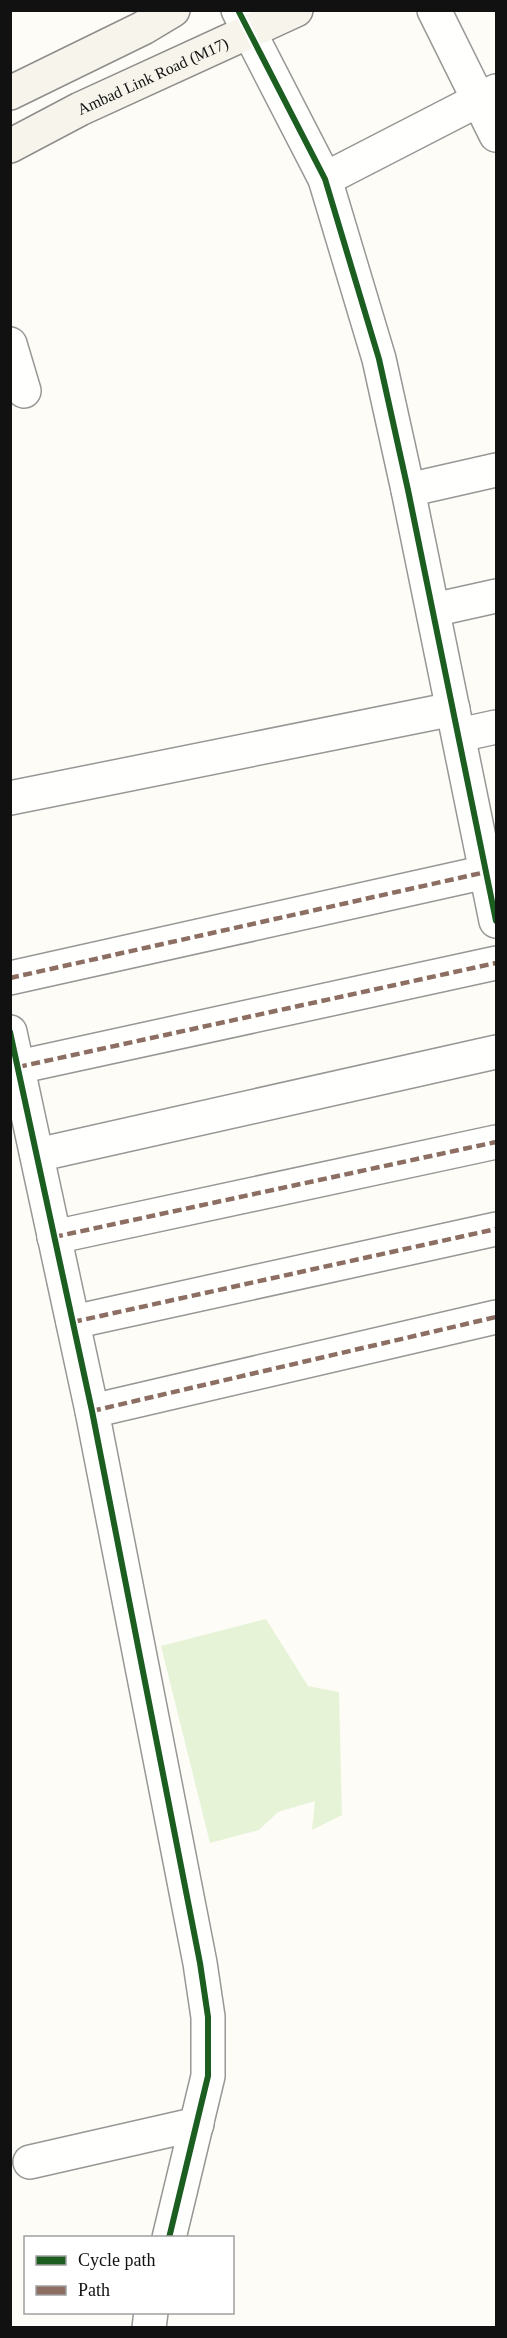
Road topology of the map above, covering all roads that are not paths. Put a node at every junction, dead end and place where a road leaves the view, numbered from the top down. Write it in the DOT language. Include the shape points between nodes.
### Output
graph roads {
  1 [pos="173,10"];
  2 [pos="296,10"];
  3 [pos="434,10"];
  4 [pos="244,21"];
  5 [pos="10,93"];
  6 [pos="488,95"];
  7 [pos="496,135"];
  8 [pos="10,146"];
  9 [pos="326,179"];
  10 [pos="10,344"];
  11 [pos="24,391"];
  12 [pos="496,470"];
  13 [pos="408,490"];
  14 [pos="496,596"];
  15 [pos="433,610"];
  16 [pos="456,722"];
  17 [pos="496,727"];
  18 [pos="10,798"];
  19 [pos="486,872"];
  20 [pos="496,921"];
  21 [pos="496,963"];
  22 [pos="10,978"];
  23 [pos="10,1032"];
  24 [pos="496,1052"];
  25 [pos="18,1067"];
  26 [pos="496,1142"];
  27 [pos="37,1155"];
  28 [pos="496,1229"];
  29 [pos="54,1237"];
  30 [pos="496,1317"];
  31 [pos="73,1322"];
  32 [pos="92,1411"];
  33 [pos="197,2124"];
  34 [pos="30,2162"];
  35 [pos="169,2236"];
  1 -- 5 [label="main road"];
  2 -- 4 [label="main road, Ambad Link Road (M17)"];
  3 -- 6 [label="street"];
  4 -- 8 [label="main road, Ambad Link Road (M17)"];
  4 -- 9 [label="street"];
  6 -- 7 [label="street"];
  6 -- 9 [label="street"];
  9 -- 13 [label="street" via="379,359"];
  10 -- 11 [label="street"];
  12 -- 13 [label="street"];
  13 -- 15 [label="street"];
  14 -- 15 [label="street"];
  15 -- 16 [label="street"];
  16 -- 17 [label="street"];
  16 -- 18 [label="street"];
  16 -- 19 [label="street"];
  19 -- 20 [label="street"];
  19 -- 22 [label="street"];
  21 -- 25 [label="street"];
  23 -- 25 [label="street"];
  24 -- 27 [label="street"];
  25 -- 27 [label="street"];
  26 -- 29 [label="street"];
  27 -- 29 [label="street"];
  28 -- 31 [label="street"];
  29 -- 31 [label="street"];
  30 -- 32 [label="street"];
  31 -- 32 [label="street"];
  32 -- 33 [label="street" via="200,1963 209,2049 208,2076"];
  33 -- 34 [label="street"];
  33 -- 35 [label="street"];
}
